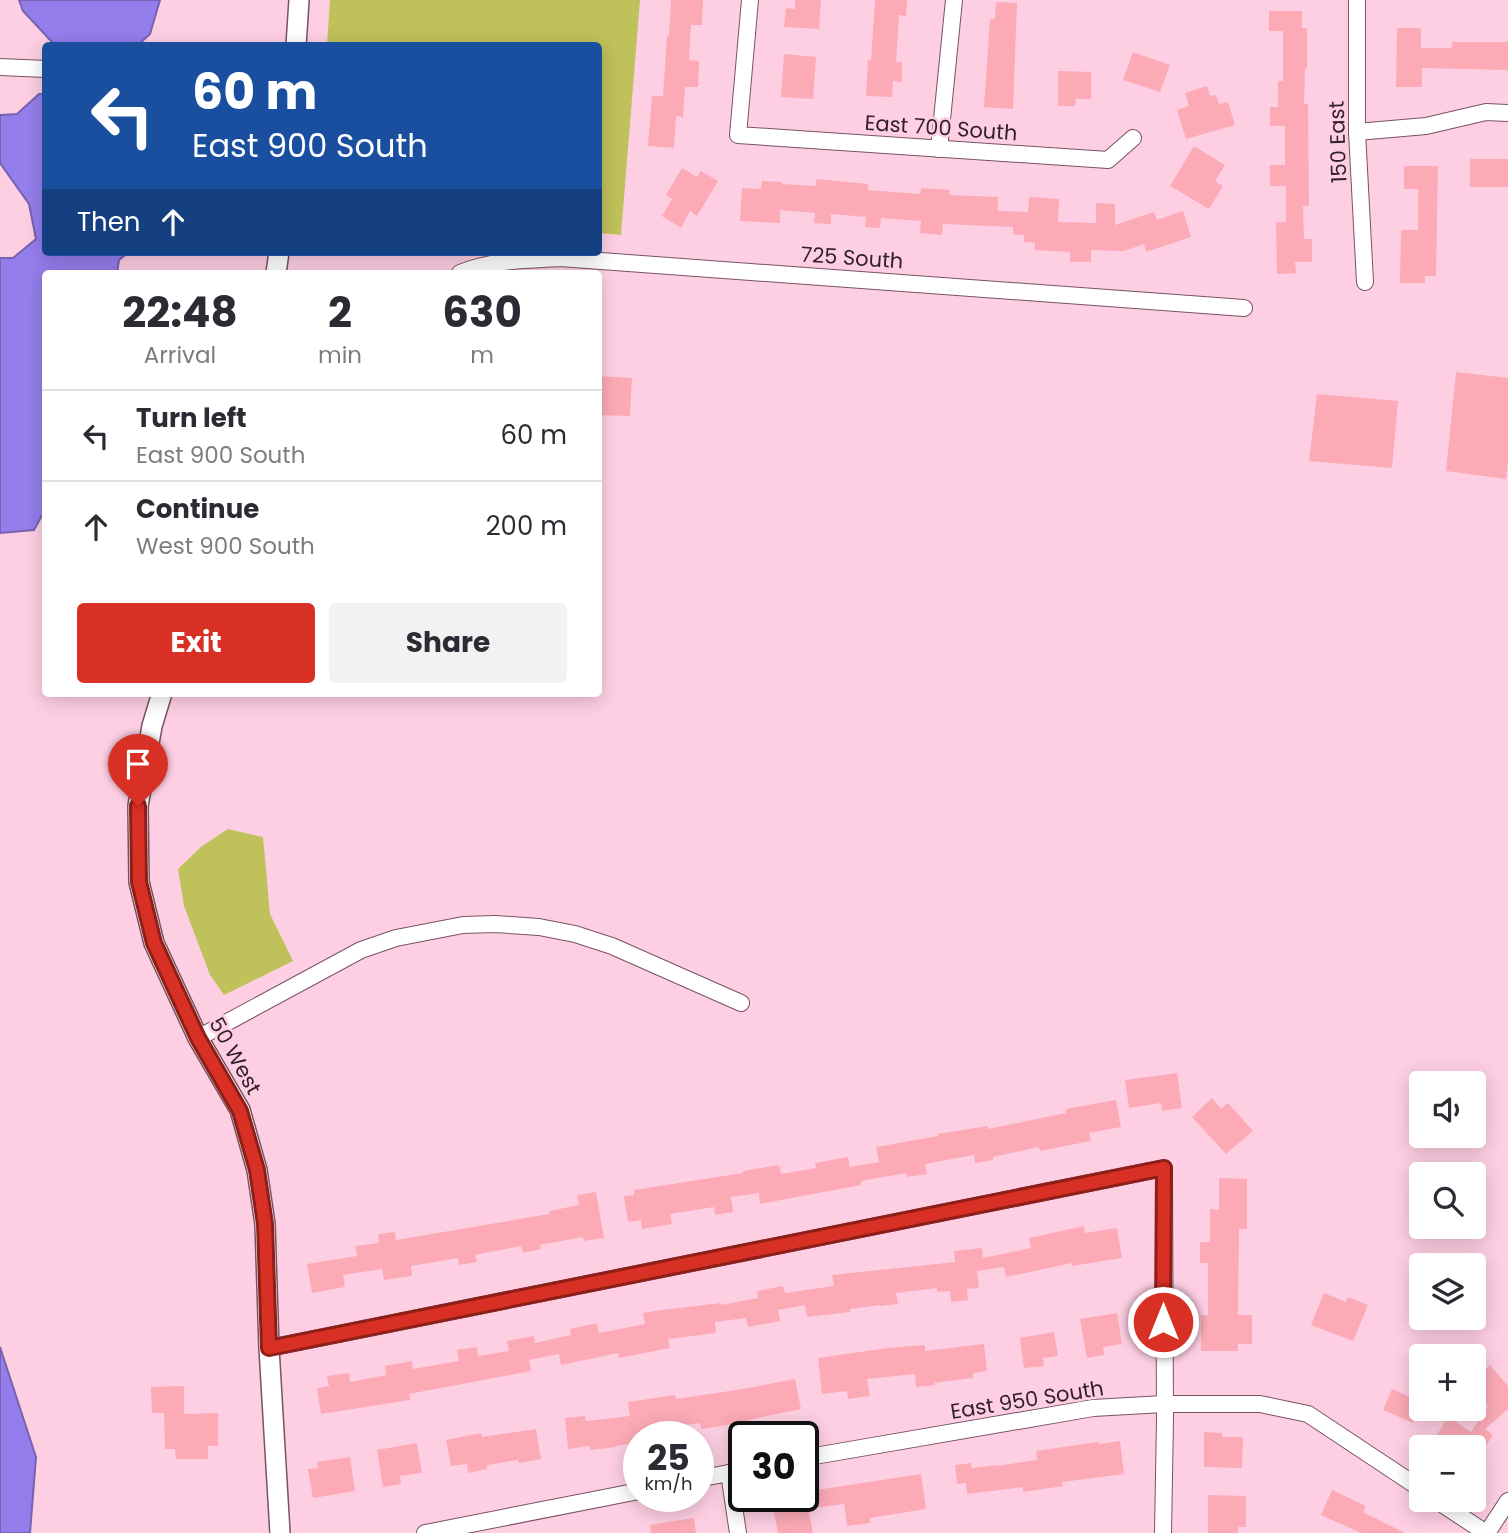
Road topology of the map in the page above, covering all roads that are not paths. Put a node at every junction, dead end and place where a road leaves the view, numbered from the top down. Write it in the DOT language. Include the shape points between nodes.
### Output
graph roads {
  1 [pos="299,0"];
  2 [pos="750,0"];
  3 [pos="954,0"];
  4 [pos="1357,0"];
  5 [pos="296,42"];
  6 [pos="0,67"];
  7 [pos="42,69"];
  8 [pos="1508,113"];
  9 [pos="1357,132"];
  10 [pos="1133,138"];
  11 [pos="939,149"];
  12 [pos="468,270"];
  13 [pos="1365,282"];
  14 [pos="1244,307"];
  15 [pos="161,697"];
  16 [pos="741,1003"];
  17 [pos="198,1038"];
  18 [pos="269,1348"];
  19 [pos="1164,1404"];
  20 [pos="819,1455"];
  21 [pos="1409,1481"];
  22 [pos="623,1494"];
  23 [pos="1508,1501"];
  24 [pos="737,1512"];
  25 [pos="1454,1512"];
  26 [pos="281,1533"];
  27 [pos="425,1533"];
  28 [pos="738,1533"];
  29 [pos="1163,1533"];
  30 [pos="1486,1533"];
  1 -- 5 [label="street"];
  2 -- 11 [label="street, East 700 South" via="738,135"];
  3 -- 11 [label="street"];
  4 -- 9 [label="street, 150 East"];
  6 -- 7 [label="street"];
  8 -- 9 [label="street" via="1486,112 1426,126"];
  9 -- 13 [label="street, 150 East"];
  10 -- 11 [label="street, East 700 South" via="1108,160"];
  12 -- 14 [label="street, 725 South" via="515,260 560,258"];
  15 -- 17 [label="street, 50 West" via="138,806 139,882 154,943"];
  16 -- 17 [label="street" via="575,934 463,925 361,950"];
  17 -- 18 [label="street, 50 West" via="240,1111 257,1170 265,1224"];
  18 -- 19 [label="street" via="1164,1168"];
  18 -- 26 [label="street, 50 West"];
  19 -- 20 [label="street, East 950 South" via="1093,1408"];
  19 -- 21 [label="street, East 950 South" via="1260,1404 1308,1414"];
  19 -- 29 [label="street"];
  22 -- 27 [label="street"];
  23 -- 30 [label="street"];
  24 -- 28 [label="street"];
  25 -- 30 [label="street"];
}
